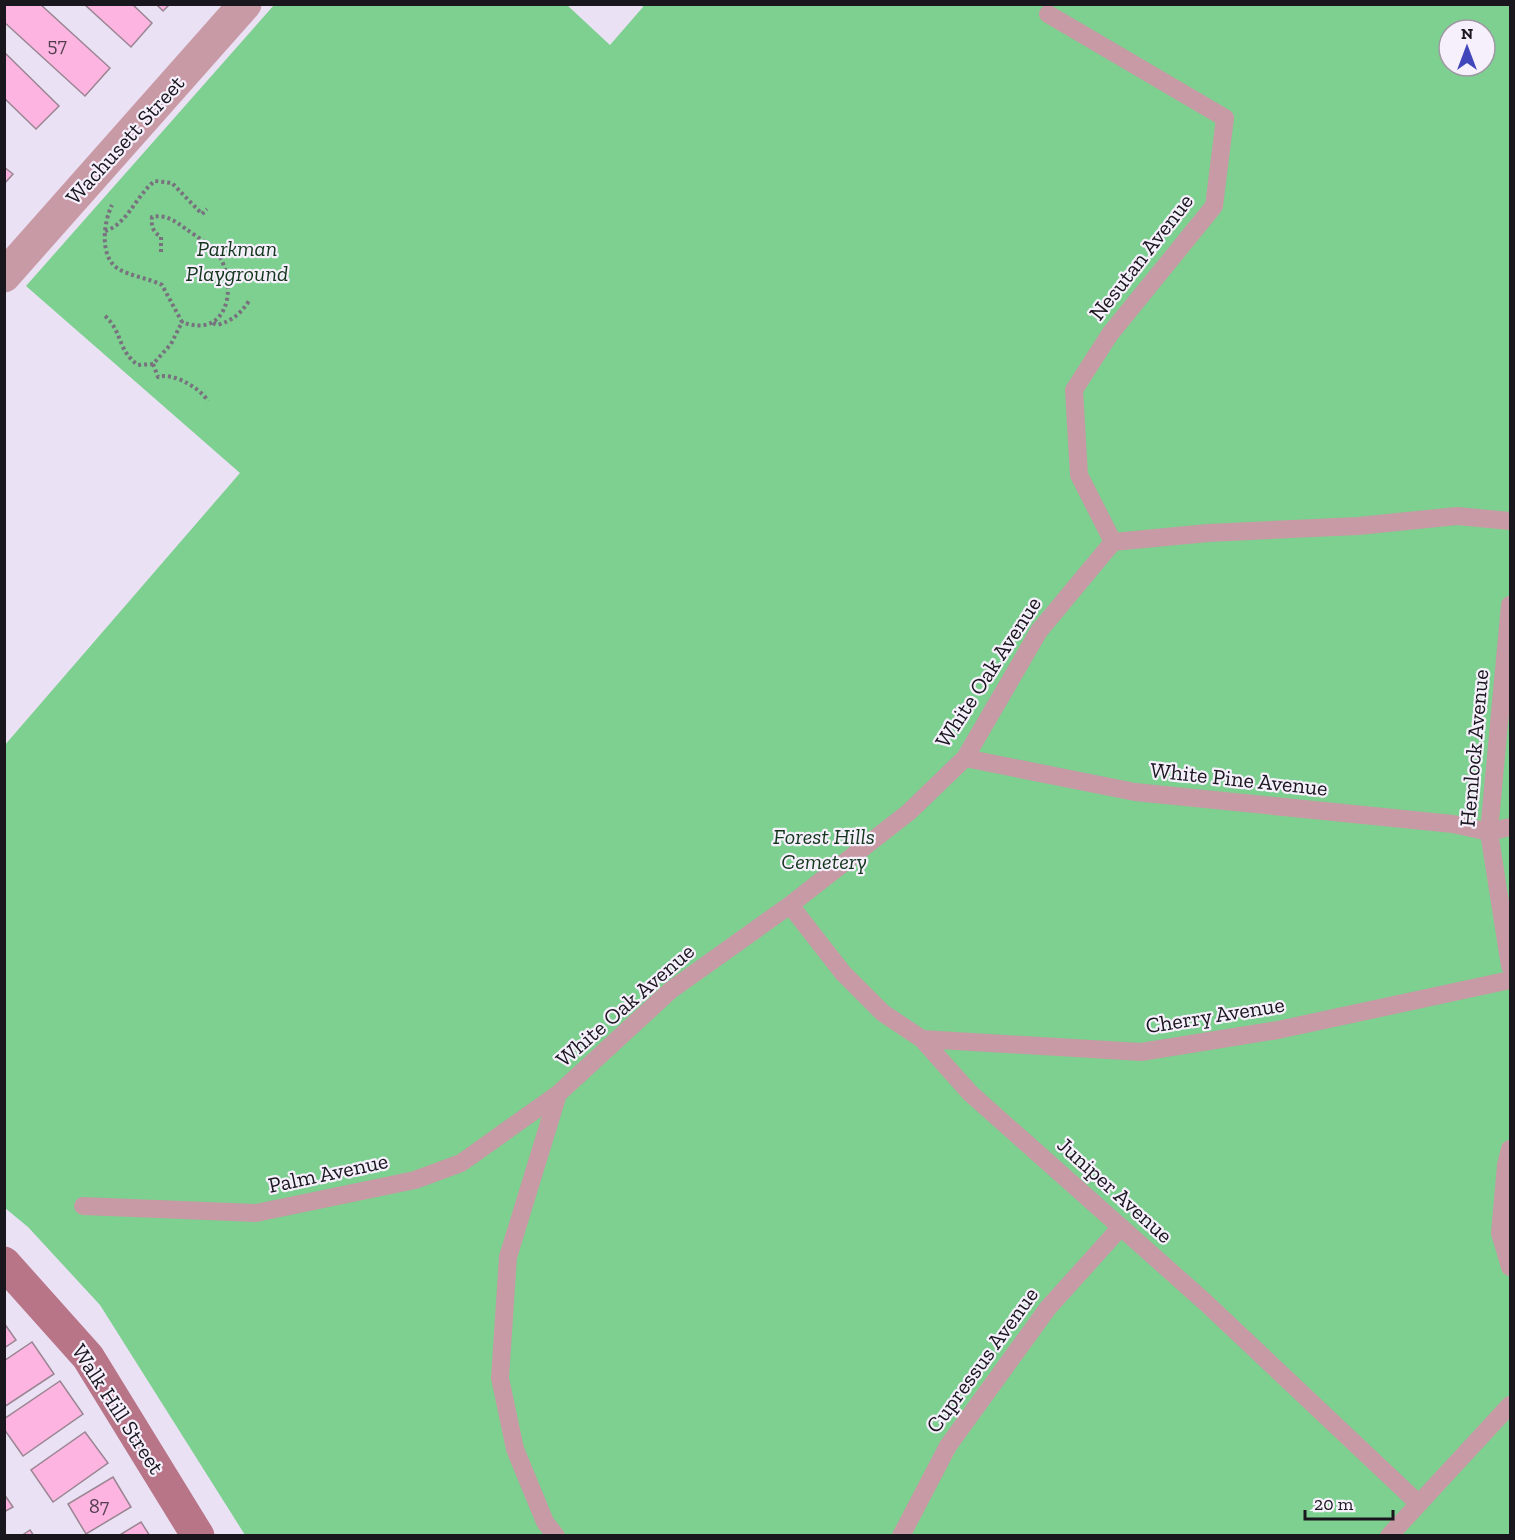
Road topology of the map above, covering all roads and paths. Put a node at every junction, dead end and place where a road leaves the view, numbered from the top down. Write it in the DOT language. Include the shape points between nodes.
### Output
graph roads {
  1 [pos="245,4"];
  2 [pos="1048,14"];
  3 [pos="116,198"];
  4 [pos="207,209"];
  5 [pos="105,231"];
  6 [pos="162,252"];
  7 [pos="4,276"];
  8 [pos="249,301"];
  9 [pos="105,316"];
  10 [pos="182,322"];
  11 [pos="213,323"];
  12 [pos="153,364"];
  13 [pos="208,401"];
  14 [pos="1510,520"];
  15 [pos="1113,542"];
  16 [pos="1510,605"];
  17 [pos="965,758"];
  18 [pos="1510,827"];
  19 [pos="1489,832"];
  20 [pos="790,905"];
  21 [pos="1510,966"];
  22 [pos="1510,980"];
  23 [pos="922,1039"];
  24 [pos="558,1094"];
  25 [pos="1510,1149"];
  26 [pos="83,1206"];
  27 [pos="1121,1227"];
  28 [pos="4,1263"];
  29 [pos="1510,1267"];
  30 [pos="1510,1405"];
  31 [pos="1418,1503"];
  32 [pos="198,1536"];
  33 [pos="556,1536"];
  34 [pos="901,1536"];
  35 [pos="1389,1536"];
  1 -- 7 [label="street, Wachusett Street"];
  2 -- 15 [label="lane, Nesutan Avenue" via="1225,118 1214,206 1110,334 1074,390 1079,475"];
  3 -- 5 [label="path"];
  4 -- 5 [label="path" via="202,214 172,183 155,181 126,215"];
  5 -- 10 [label="path" via="110,259 117,267 162,285"];
  6 -- 11 [label="path" via="161,237 152,223 152,217 160,215 182,226 220,257 228,293 222,314"];
  8 -- 11 [label="path" via="240,314 225,323"];
  9 -- 12 [label="path" via="117,329 128,358 138,365"];
  10 -- 11 [label="path" via="204,327"];
  10 -- 12 [label="path" via="171,344"];
  12 -- 13 [label="path" via="158,377 172,376 202,393"];
  14 -- 15 [label="lane" via="1457,516"];
  15 -- 17 [label="lane, White Oak Avenue" via="1039,631"];
  16 -- 19 [label="lane, Hemlock Avenue"];
  17 -- 19 [label="lane, White Pine Avenue" via="1135,792 1453,824"];
  17 -- 20 [label="lane, White Oak Avenue" via="909,812"];
  18 -- 19 [label="lane, White Pine Avenue"];
  19 -- 21 [label="lane, Hemlock Avenue"];
  20 -- 23 [label="lane, Juniper Avenue" via="843,973 883,1013"];
  20 -- 24 [label="lane, White Oak Avenue" via="671,990"];
  22 -- 23 [label="lane, Cherry Avenue" via="1278,1030 1141,1052"];
  23 -- 27 [label="lane, Juniper Avenue" via="970,1093"];
  24 -- 26 [label="lane, Palm Avenue" via="461,1163 415,1180 256,1213"];
  24 -- 33 [label="lane" via="508,1257 500,1378 514,1449 545,1522"];
  25 -- 29 [label="lane" via="1500,1233"];
  27 -- 31 [label="lane, Juniper Avenue"];
  27 -- 34 [label="lane, Cupressus Avenue" via="1048,1308 948,1446"];
  28 -- 32 [label="main road, Walk Hill Street" via="88,1357"];
  30 -- 31 [label="lane"];
  31 -- 35 [label="lane"];
}
